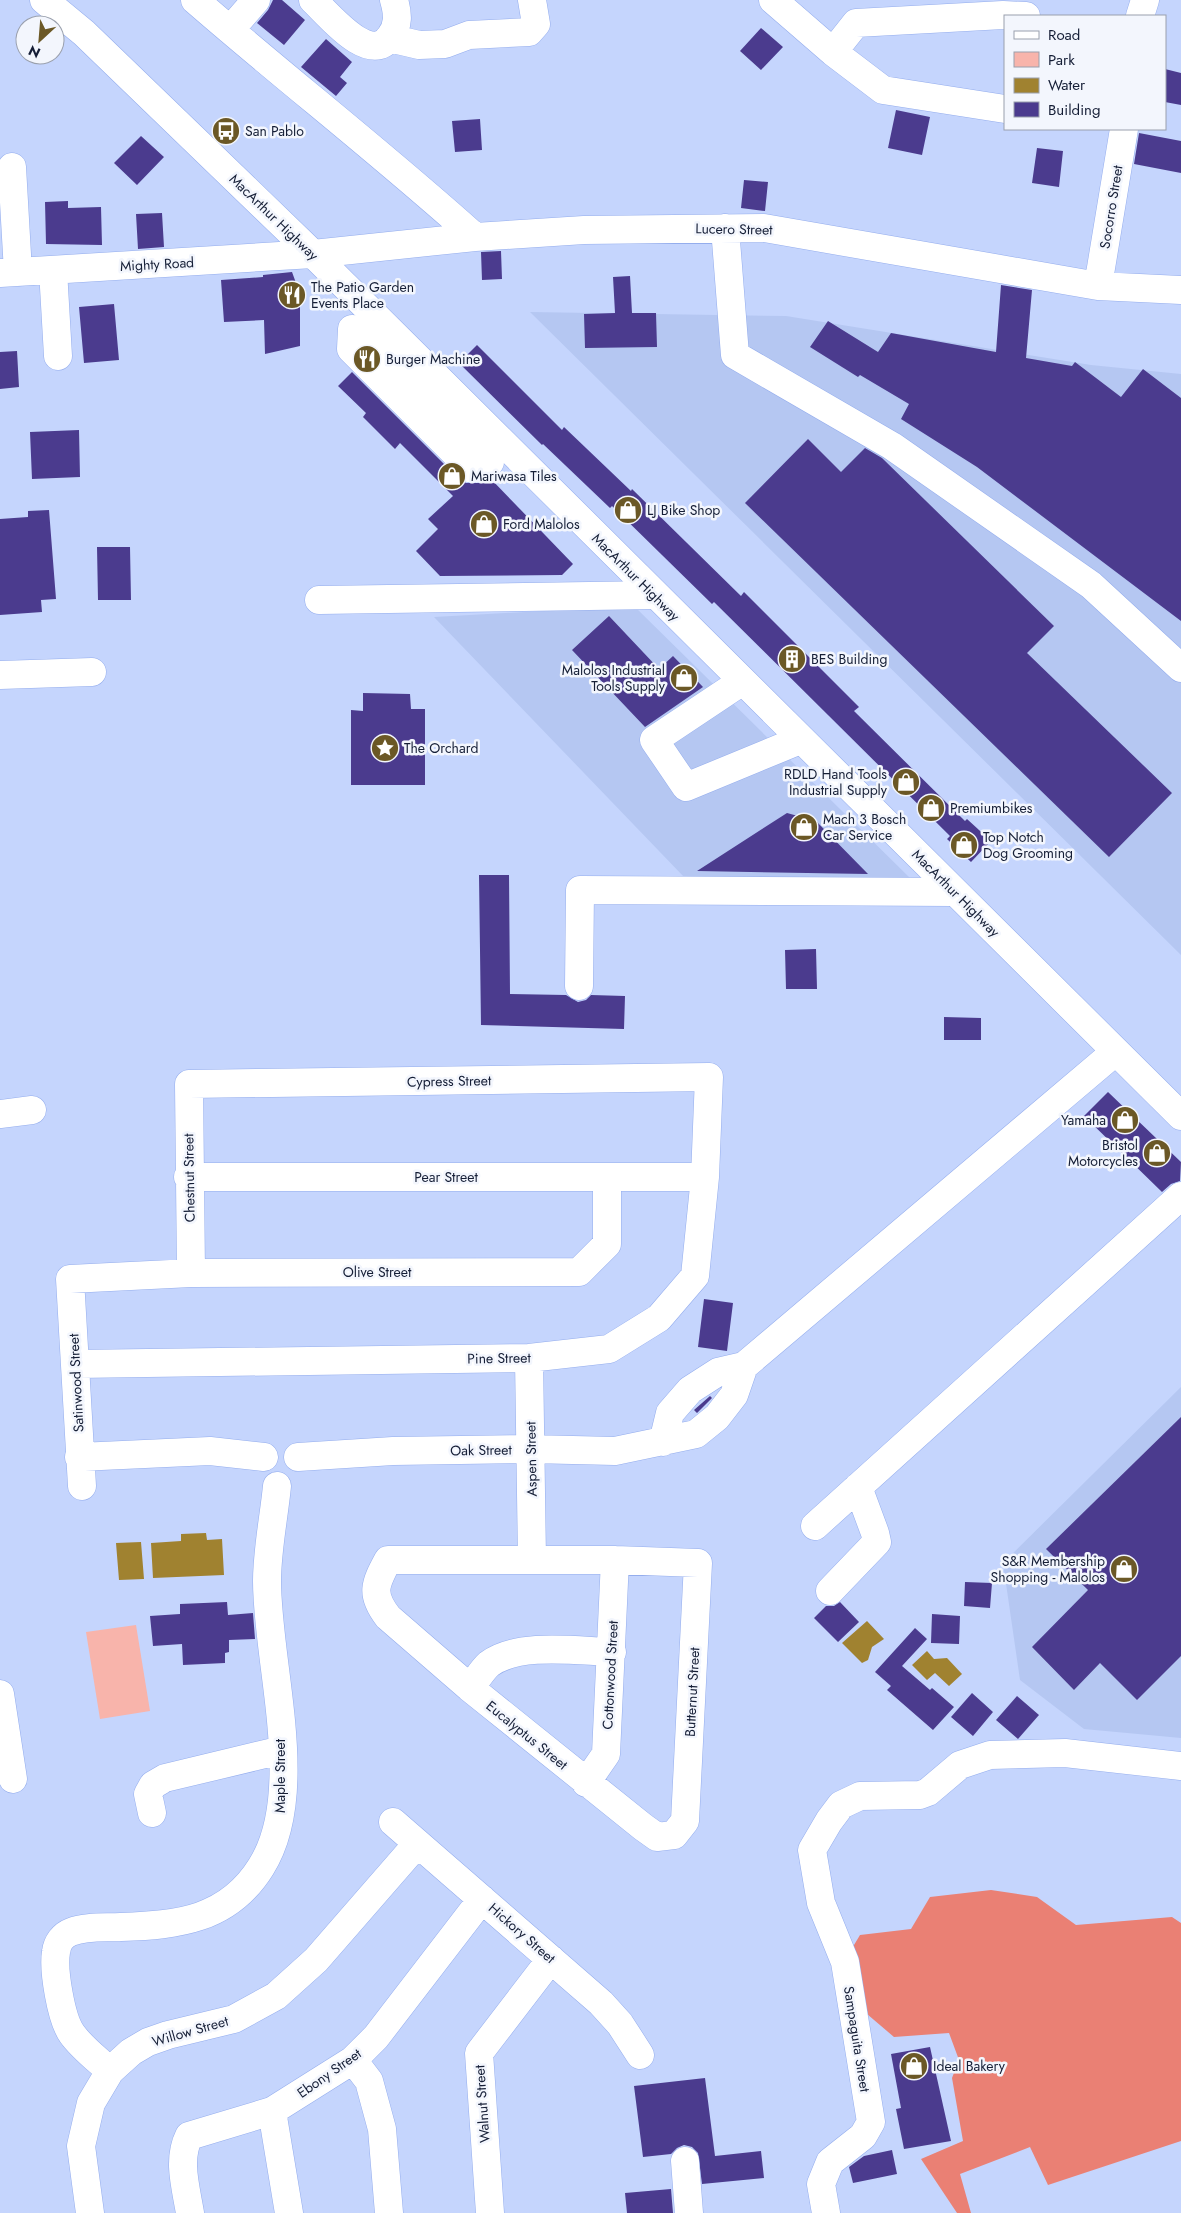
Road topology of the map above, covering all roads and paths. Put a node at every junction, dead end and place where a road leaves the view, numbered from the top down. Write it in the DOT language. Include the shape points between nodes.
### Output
graph roads {
  1 [pos="44,0"];
  2 [pos="194,0"];
  3 [pos="256,0"];
  4 [pos="313,0"];
  5 [pos="394,0"];
  6 [pos="532,0"];
  7 [pos="773,0"];
  8 [pos="1145,0"];
  9 [pos="1012,10"];
  10 [pos="859,11"];
  11 [pos="1140,15"];
  12 [pos="230,30"];
  13 [pos="389,38"];
  14 [pos="833,52"];
  15 [pos="1004,109"];
  16 [pos="1124,130"];
  17 [pos="12,167"];
  18 [pos="725,228"];
  19 [pos="474,237"];
  20 [pos="313,254"];
  21 [pos="53,270"];
  22 [pos="9,272"];
  23 [pos="1098,286"];
  24 [pos="1181,290"];
  25 [pos="58,356"];
  26 [pos="426,384"];
  27 [pos="654,595"];
  28 [pos="319,600"];
  29 [pos="1181,668"];
  30 [pos="92,672"];
  31 [pos="0,675"];
  32 [pos="742,682"];
  33 [pos="800,740"];
  34 [pos="954,892"];
  35 [pos="579,986"];
  36 [pos="1115,1052"];
  37 [pos="709,1078"];
  38 [pos="189,1084"];
  39 [pos="32,1110"];
  40 [pos="0,1114"];
  41 [pos="1181,1116"];
  42 [pos="188,1177"];
  43 [pos="607,1177"];
  44 [pos="705,1177"];
  45 [pos="1181,1196"];
  46 [pos="191,1273"];
  47 [pos="70,1279"];
  48 [pos="529,1358"];
  49 [pos="75,1364"];
  50 [pos="744,1366"];
  51 [pos="663,1442"];
  52 [pos="530,1449"];
  53 [pos="80,1457"];
  54 [pos="264,1457"];
  55 [pos="298,1457"];
  56 [pos="82,1486"];
  57 [pos="277,1486"];
  58 [pos="858,1487"];
  59 [pos="815,1526"];
  60 [pos="532,1560"];
  61 [pos="614,1560"];
  62 [pos="830,1591"];
  63 [pos="612,1652"];
  64 [pos="470,1688"];
  65 [pos="0,1694"];
  66 [pos="282,1750"];
  67 [pos="1181,1766"];
  68 [pos="12,1779"];
  69 [pos="586,1783"];
  70 [pos="152,1814"];
  71 [pos="685,1821"];
  72 [pos="393,1822"];
  73 [pos="417,1844"];
  74 [pos="482,1898"];
  75 [pos="551,1959"];
  76 [pos="640,2055"];
  77 [pos="353,2060"];
  78 [pos="110,2071"];
  79 [pos="272,2111"];
  80 [pos="685,2161"];
  81 [pos="90,2213"];
  82 [pos="190,2213"];
  83 [pos="289,2213"];
  84 [pos="389,2213"];
  85 [pos="490,2213"];
  86 [pos="689,2213"];
  87 [pos="826,2213"];
  1 -- 20 [label="main road, MacArthur Highway" via="84,33"];
  2 -- 12 [label="main road"];
  3 -- 12 [label="main road"];
  4 -- 13 [label="main road" via="364,45 375,47 386,43"];
  5 -- 13 [label="main road" via="398,16"];
  6 -- 13 [label="main road" via="536,24 529,32 469,35 445,44 419,45"];
  7 -- 14 [label="main road"];
  8 -- 11 [label="main road"];
  9 -- 10 [label="main road"];
  10 -- 14 [label="main road"];
  12 -- 19 [label="main road" via="400,170"];
  14 -- 15 [label="main road" via="883,90"];
  16 -- 23 [label="main road, Socorro Street"];
  17 -- 22 [label="main road"];
  18 -- 19 [label="main road, Lucero Street" via="584,230"];
  18 -- 23 [label="main road, Lucero Street" via="764,228"];
  18 -- 29 [label="main road" via="735,355 892,446 1083,579"];
  19 -- 20 [label="main road, Lucero Street"];
  20 -- 21 [label="main road, Mighty Road"];
  20 -- 26 [label="main road, MacArthur Highway"];
  21 -- 22 [label="main road, Mighty Road"];
  21 -- 25 [label="main road"];
  23 -- 24 [label="main road, Lucero Street"];
  26 -- 26 [label="main road" via="447,420 490,462 470,468 351,349 352,329"];
  26 -- 27 [label="main road, MacArthur Highway"];
  27 -- 28 [label="main road"];
  27 -- 32 [label="main road, MacArthur Highway"];
  30 -- 31 [label="main road"];
  32 -- 33 [label="main road, MacArthur Highway"];
  32 -- 33 [label="main road" via="654,740 686,787"];
  33 -- 34 [label="main road, MacArthur Highway"];
  34 -- 35 [label="main road" via="580,890"];
  34 -- 36 [label="main road, MacArthur Highway"];
  36 -- 41 [label="main road, MacArthur Highway"];
  36 -- 50 [label="main road"];
  37 -- 38 [label="main road, Cypress Street"];
  37 -- 44 [label="main road, Pine Street"];
  38 -- 42 [label="main road, Chestnut Street"];
  39 -- 40 [label="main road"];
  42 -- 43 [label="main road, Pear Street"];
  42 -- 46 [label="main road, Chestnut Street"];
  43 -- 44 [label="main road, Pear Street"];
  43 -- 46 [label="main road, Olive Street" via="607,1244 579,1272"];
  44 -- 48 [label="main road, Pine Street" via="695,1276 659,1318 609,1349"];
  45 -- 58 [label="main road"];
  46 -- 47 [label="main road, Olive Street"];
  47 -- 49 [label="main road, Satinwood Street"];
  48 -- 49 [label="main road, Pine Street"];
  48 -- 52 [label="main road, Aspen Street"];
  49 -- 53 [label="main road, Satinwood Street"];
  50 -- 51 [label="main road, Oak Street" via="734,1395 717,1417 696,1434"];
  50 -- 51 [label="main road" via="718,1372 690,1390 670,1413"];
  51 -- 52 [label="main road, Oak Street" via="615,1452"];
  52 -- 55 [label="main road, Oak Street" via="393,1451"];
  52 -- 60 [label="main road, Aspen Street"];
  53 -- 54 [label="main road" via="210,1452"];
  53 -- 56 [label="main road, Satinwood Street"];
  54 -- 55 [label="main road" via="281,1448"];
  54 -- 57 [label="main road" via="263,1474"];
  55 -- 57 [label="main road" via="300,1472 297,1478"];
  57 -- 66 [label="main road, Maple Street" via="267,1580"];
  58 -- 59 [label="main road"];
  58 -- 62 [label="main road" via="877,1542"];
  60 -- 61 [label="main road"];
  60 -- 64 [label="main road, Eucalyptus Street" via="388,1560 376,1583 378,1603 388,1617"];
  61 -- 63 [label="main road, Cottonwood Street"];
  61 -- 71 [label="main road, Butternut Street" via="698,1563"];
  63 -- 64 [label="main road" via="529,1650 508,1655 489,1664"];
  63 -- 69 [label="main road, Cottonwood Street" via="606,1754"];
  64 -- 69 [label="main road, Eucalyptus Street"];
  65 -- 68 [label="main road"];
  66 -- 70 [label="main road" via="165,1778 153,1785 148,1794"];
  66 -- 78 [label="main road, Maple Street" via="280,1819 273,1844 243,1892 193,1920 163,1926 86,1929 70,1932 62,1938 56,1951 56,1967 63,2013 70,2032"];
  67 -- 87 [label="main road, Sampaguita Street" via="1065,1753 990,1755 960,1765 920,1795 860,1796 842,1805 829,1821 812,1850 821,1903 845,1962 871,2122 863,2136 830,2162 821,2184"];
  69 -- 71 [label="main road, Eucalyptus Street" via="657,1837 674,1835"];
  72 -- 73 [label="main road, Hickory Street"];
  73 -- 74 [label="main road, Hickory Street"];
  73 -- 78 [label="main road, Willow Street" via="316,1960 276,1996 234,2019 148,2042"];
  74 -- 75 [label="main road, Hickory Street"];
  74 -- 77 [label="main road, Ebony Street" via="376,2037"];
  75 -- 76 [label="main road, Hickory Street" via="601,2003 620,2024"];
  75 -- 85 [label="main road, Walnut Street" via="479,2053"];
  77 -- 79 [label="main road, Ebony Street"];
  77 -- 84 [label="main road" via="368,2080 382,2130"];
  78 -- 81 [label="main road, Willow Street" via="91,2104 81,2146"];
  79 -- 82 [label="main road, Ebony Street" via="189,2136 183,2148 183,2170"];
  79 -- 83 [label="main road"];
  80 -- 86 [label="main road"];
}
